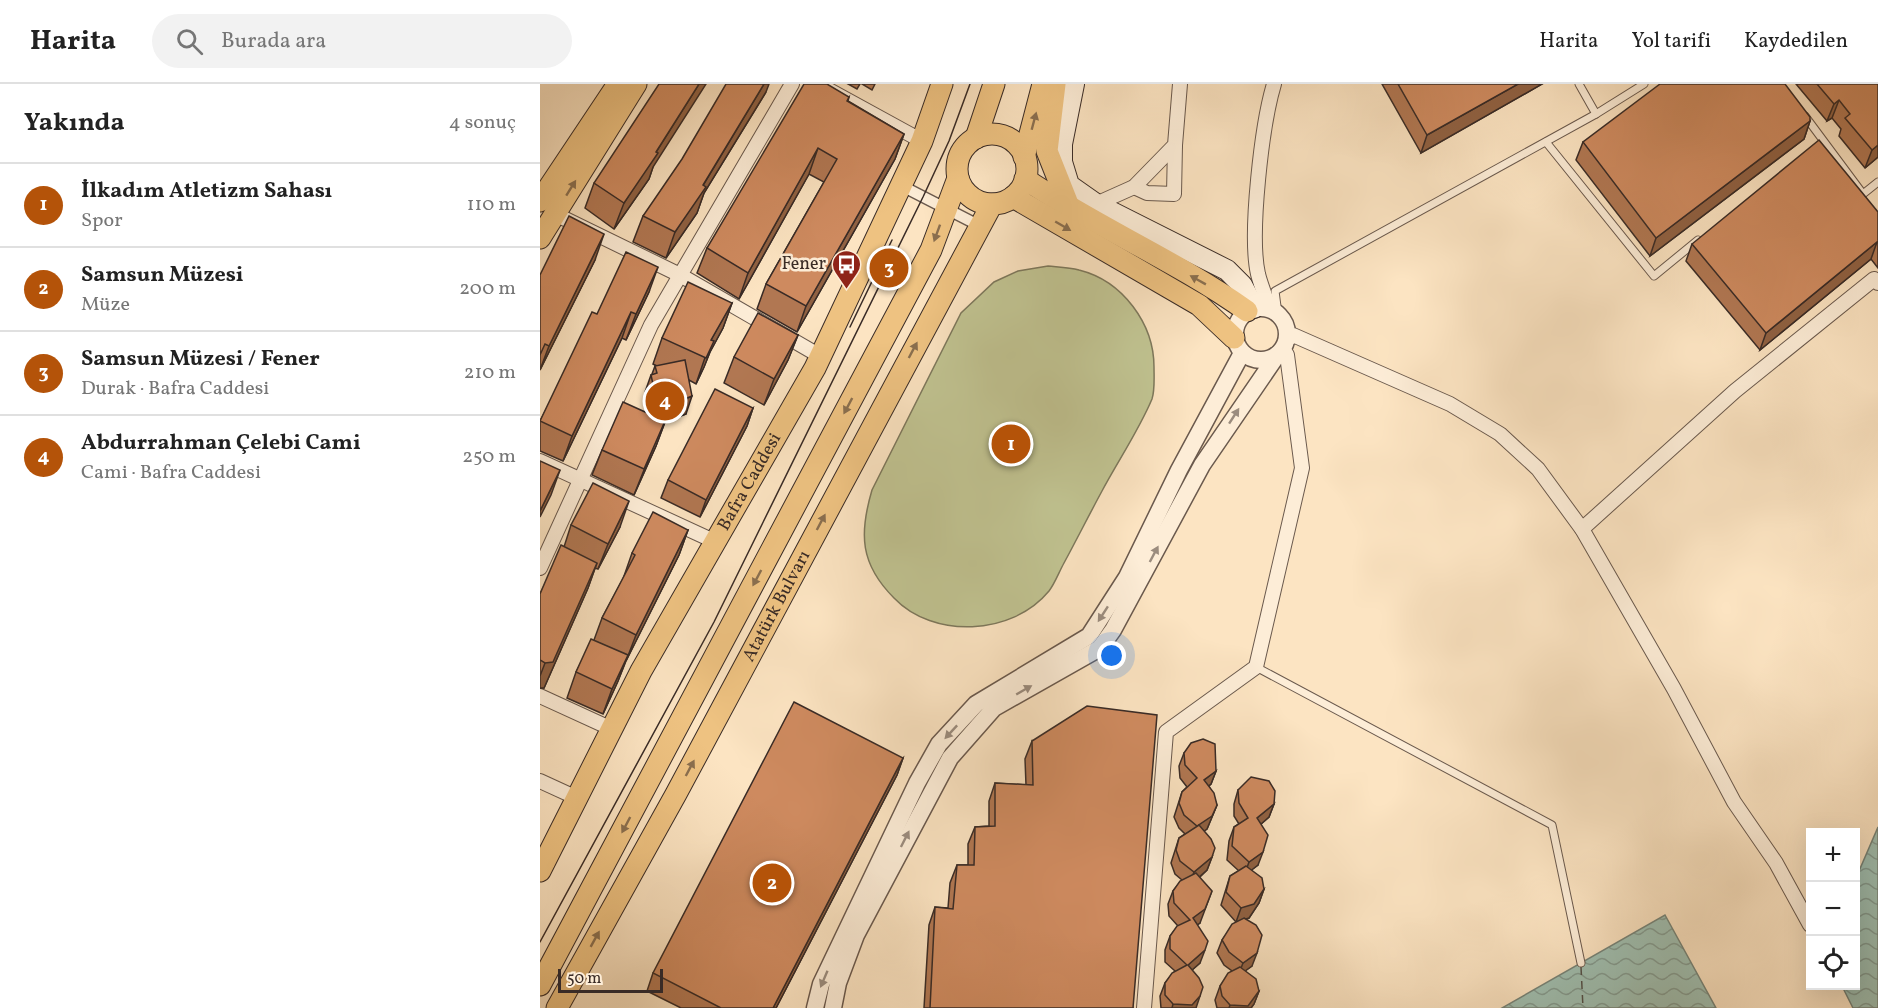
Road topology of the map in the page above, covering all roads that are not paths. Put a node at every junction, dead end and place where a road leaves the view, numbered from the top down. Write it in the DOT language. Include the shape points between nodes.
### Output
graph roads {
  1 [pos="618,84"];
  2 [pos="636,84"];
  3 [pos="792,84"];
  4 [pos="818,84"];
  5 [pos="942,84"];
  6 [pos="994,84"];
  7 [pos="1043,84"];
  8 [pos="1055,84"];
  9 [pos="1074,84"];
  10 [pos="1180,84"];
  11 [pos="1275,84"];
  12 [pos="1579,84"];
  13 [pos="1644,84"];
  14 [pos="1801,111"];
  15 [pos="1596,114"];
  16 [pos="976,138"];
  17 [pos="1822,139"];
  18 [pos="922,141"];
  19 [pos="1546,142"];
  20 [pos="1174,145"];
  21 [pos="1814,146"];
  22 [pos="1024,157"];
  23 [pos="957,178"];
  24 [pos="1025,179"];
  25 [pos="1878,182"];
  26 [pos="902,186"];
  27 [pos="1134,187"];
  28 [pos="1013,197"];
  29 [pos="992,204"];
  30 [pos="1096,204"];
  31 [pos="547,207"];
  32 [pos="946,208"];
  33 [pos="1070,209"];
  34 [pos="980,226"];
  35 [pos="1707,233"];
  36 [pos="540,238"];
  37 [pos="680,275"];
  38 [pos="1878,284"];
  39 [pos="1262,311"];
  40 [pos="1238,345"];
  41 [pos="1283,347"];
  42 [pos="820,356"];
  43 [pos="540,461"];
  44 [pos="579,480"];
  45 [pos="1582,529"];
  46 [pos="716,542"];
  47 [pos="540,568"];
  48 [pos="1256,667"];
  49 [pos="540,696"];
  50 [pos="612,729"];
  51 [pos="540,781"];
  52 [pos="577,798"];
  53 [pos="540,870"];
  54 [pos="1806,918"];
  55 [pos="1581,963"];
  56 [pos="540,985"];
  57 [pos="556,1008"];
  58 [pos="815,1008"];
  59 [pos="833,1008"];
  60 [pos="1144,1008"];
  1 -- 31 [label="main road"];
  31 -- 2 [label="main road, one-way"];
  3 -- 37 [label="street"];
  4 -- 18 [label="street"];
  5 -- 18 [label="main road, Bafra Caddesi"];
  6 -- 16 [label="main road, Atatürk Bulvarı"];
  22 -- 7 [label="main road, one-way"];
  8 -- 33 [label="main road" via="1047,151"];
  9 -- 30 [label="main road" via="1062,162 1069,185"];
  10 -- 20 [label="street"];
  11 -- 39 [label="street" via="1262,155 1255,236"];
  12 -- 15 [label="lane"];
  13 -- 15 [label="lane"];
  14 -- 17 [label="lane"];
  15 -- 19 [label="lane"];
  16 -- 22 [label="main road" via="999,135 1010,140"];
  16 -- 23 [label="main road, Atatürk Bulvarı" via="960,155"];
  17 -- 21 [label="lane"];
  17 -- 25 [label="lane" via="1863,194"];
  18 -- 26 [label="main road, Bafra Caddesi"];
  19 -- 35 [label="lane" via="1654,276"];
  19 -- 39 [label="lane" via="1275,291"];
  20 -- 27 [label="street"];
  20 -- 27 [label="street" via="1173,194 1147,194"];
  22 -- 24 [label="main road"];
  23 -- 29 [label="main road" via="970,197"];
  23 -- 32 [label="main road, Atatürk Bulvarı"];
  24 -- 28 [label="main road"];
  24 -- 33 [label="main road"];
  26 -- 32 [label="street"];
  26 -- 42 [label="main road, Bafra Caddesi"];
  27 -- 30 [label="street"];
  28 -- 29 [label="main road"];
  28 -- 40 [label="main road, one-way" via="1199,304"];
  29 -- 34 [label="main road, Atatürk Bulvarı"];
  30 -- 39 [label="main road" via="1227,270"];
  31 -- 36 [label="main road"];
  31 -- 37 [label="street"];
  32 -- 34 [label="street"];
  32 -- 56 [label="main road, Atatürk Bulvarı, one-way" via="931,250"];
  39 -- 33 [label="main road, one-way"];
  57 -- 34 [label="main road, Atatürk Bulvarı, one-way" via="676,794"];
  37 -- 42 [label="street"];
  37 -- 44 [label="street" via="651,325"];
  38 -- 45 [label="street" via="1874,279 1735,391"];
  39 -- 40 [label="street" via="1236,323"];
  39 -- 41 [label="street" via="1284,321"];
  40 -- 41 [label="street" via="1248,357 1264,360"];
  40 -- 58 [label="street, one-way" via="1127,577 1089,636 976,704 939,744 821,984"];
  41 -- 45 [label="street" via="1293,335 1450,404 1500,434 1538,469"];
  41 -- 48 [label="street" via="1302,468"];
  59 -- 41 [label="street, one-way" via="856,935 950,758 994,708 1100,648 1202,465"];
  42 -- 46 [label="main road, Bafra Caddesi"];
  43 -- 44 [label="street"];
  44 -- 46 [label="street"];
  44 -- 47 [label="street"];
  45 -- 54 [label="street" via="1734,802 1776,862"];
  46 -- 50 [label="main road, Bafra Caddesi"];
  48 -- 55 [label="lane" via="1552,825"];
  48 -- 60 [label="street" via="1166,732"];
  49 -- 50 [label="street"];
  50 -- 52 [label="main road, Bafra Caddesi"];
  51 -- 52 [label="street"];
  52 -- 53 [label="main road, Bafra Caddesi"];
}
